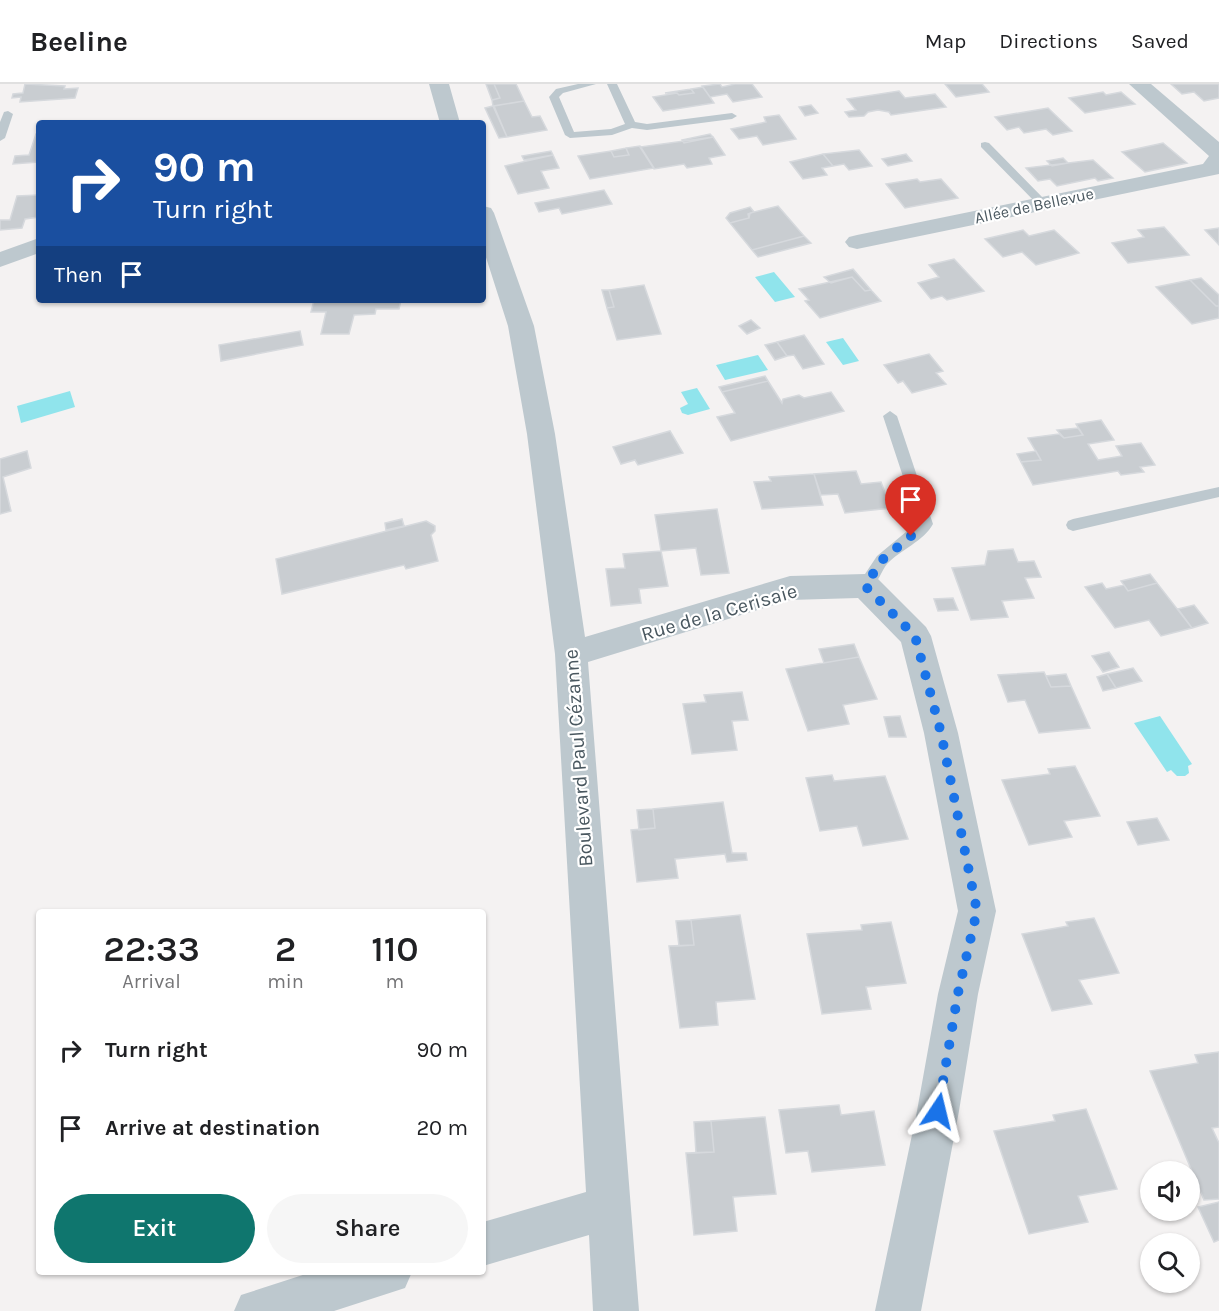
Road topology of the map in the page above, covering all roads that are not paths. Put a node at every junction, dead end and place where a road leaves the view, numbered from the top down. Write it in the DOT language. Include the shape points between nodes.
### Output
graph roads {
  1 [pos="438,84"];
  2 [pos="591,84"];
  3 [pos="612,84"];
  4 [pos="1139,84"];
  5 [pos="8,114"];
  6 [pos="732,116"];
  7 [pos="449,120"];
  8 [pos="631,125"];
  9 [pos="0,138"];
  10 [pos="985,145"];
  11 [pos="1217,160"];
  12 [pos="1042,203"];
  13 [pos="486,222"];
  14 [pos="857,242"];
  15 [pos="36,246"];
  16 [pos="0,260"];
  17 [pos="890,416"];
  18 [pos="1219,492"];
  19 [pos="1073,525"];
  20 [pos="865,586"];
  21 [pos="572,654"];
  22 [pos="610,1207"];
  23 [pos="486,1243"];
  24 [pos="379,1275"];
  25 [pos="257,1311"];
  26 [pos="616,1311"];
  27 [pos="898,1311"];
  1 -- 7 [label="street"];
  2 -- 8 [label="lane" via="560,91 554,97 570,135 612,132"];
  3 -- 8 [label="lane"];
  4 -- 11 [label="street"];
  5 -- 9 [label="lane"];
  6 -- 8 [label="lane" via="648,127"];
  10 -- 12 [label="lane"];
  11 -- 12 [label="street, Allée de Bellevue"];
  12 -- 14 [label="street, Allée de Bellevue"];
  13 -- 21 [label="street, Boulevard Paul Cézanne" via="521,326 541,434"];
  15 -- 16 [label="street"];
  17 -- 20 [label="lane" via="926,524 882,560"];
  18 -- 19 [label="lane"];
  20 -- 21 [label="street, Rue de la Cerisaie" via="790,588"];
  20 -- 27 [label="street" via="915,636 941,733 977,911"];
  21 -- 22 [label="street, Boulevard Paul Cézanne"];
  22 -- 23 [label="street"];
  22 -- 26 [label="street, Boulevard Paul Cézanne"];
  24 -- 25 [label="street"];
}
